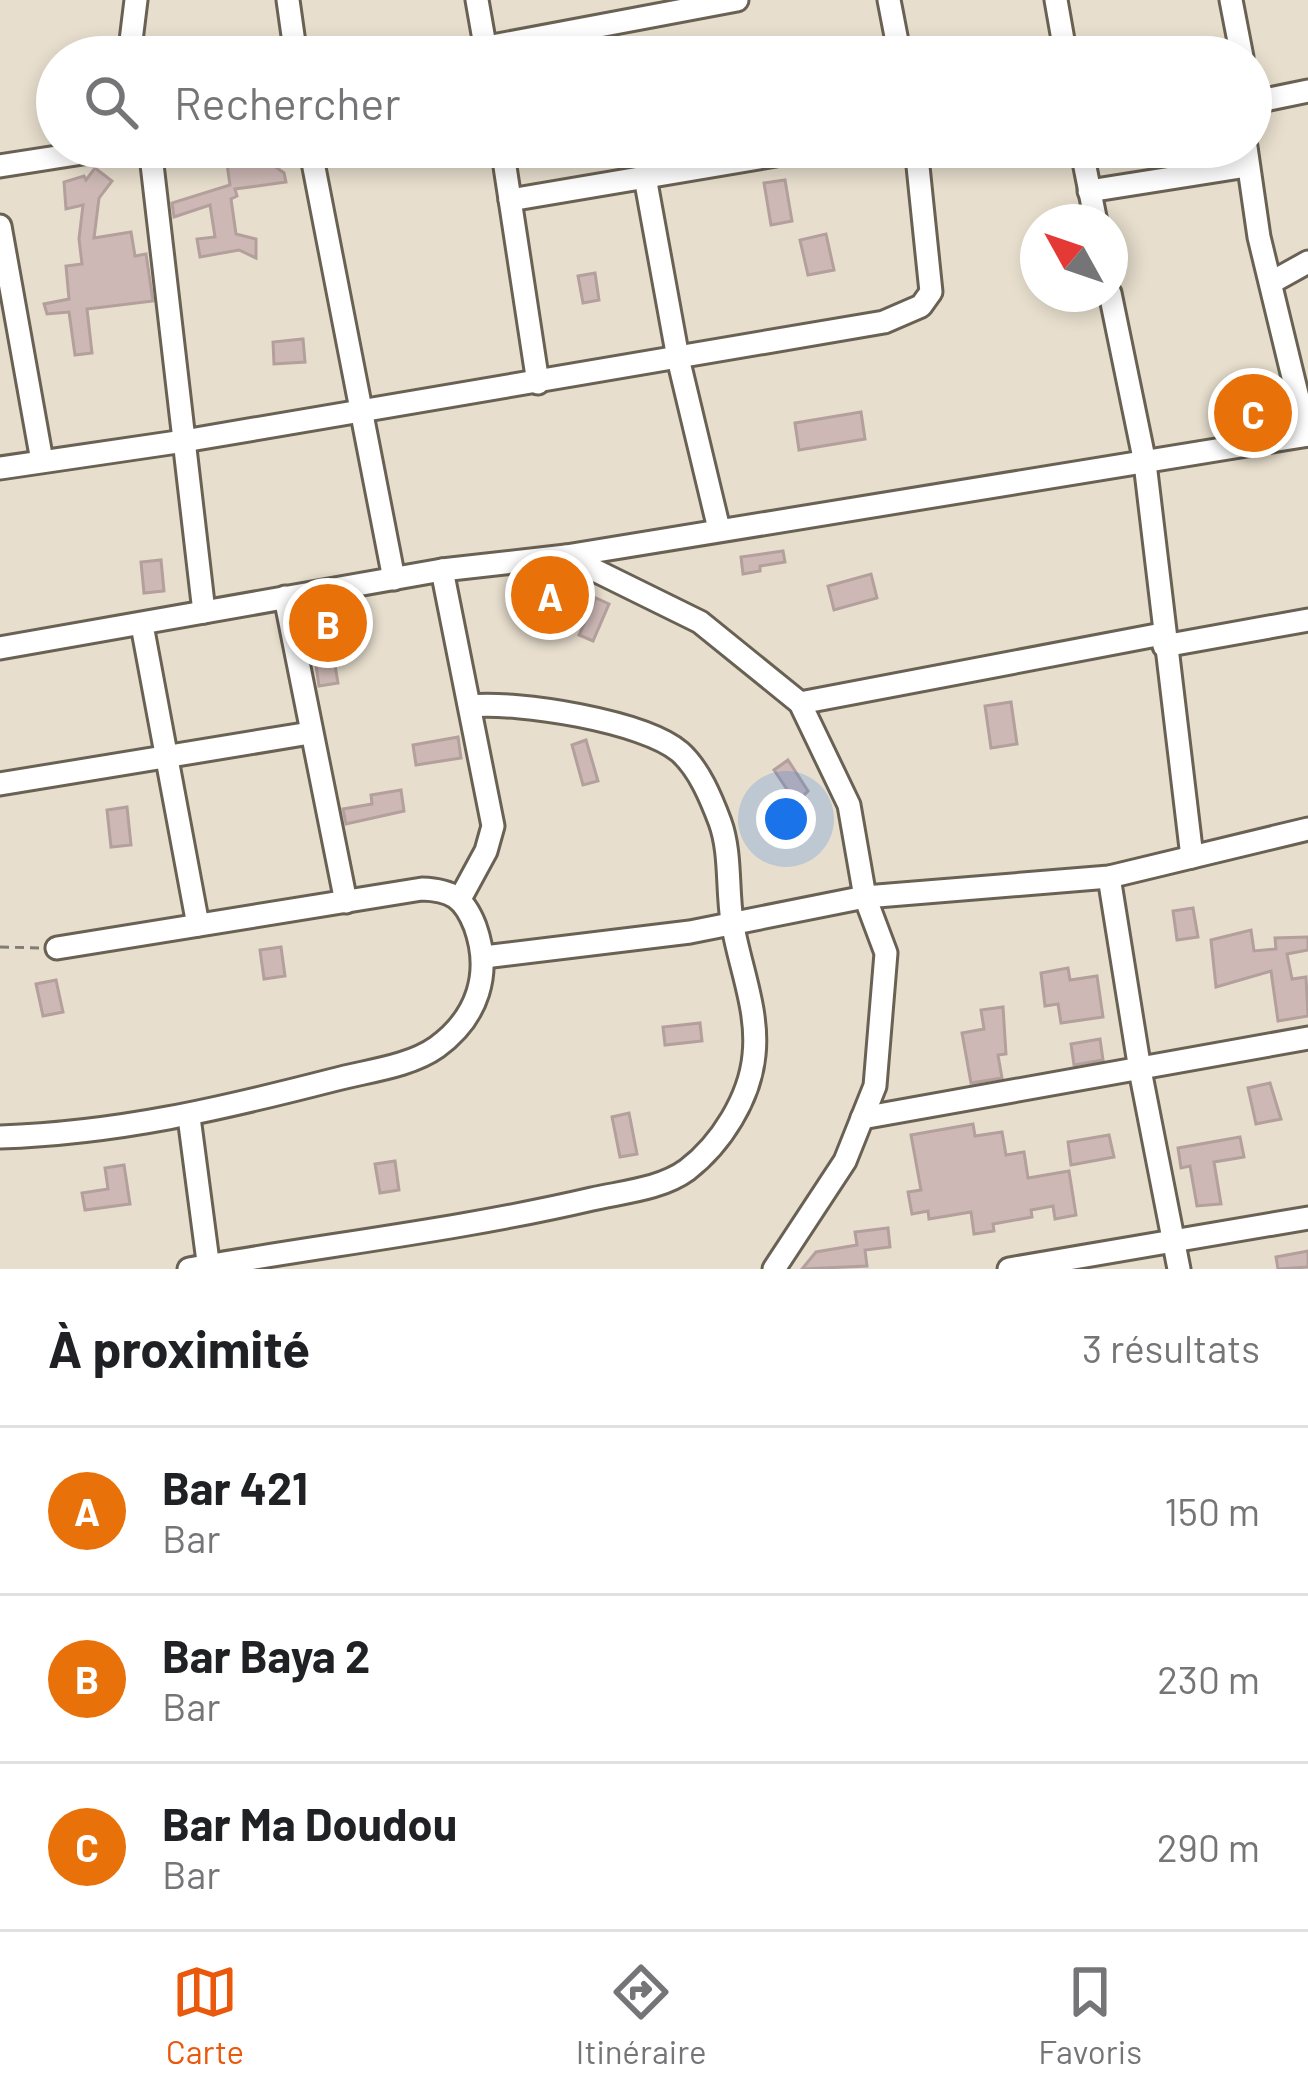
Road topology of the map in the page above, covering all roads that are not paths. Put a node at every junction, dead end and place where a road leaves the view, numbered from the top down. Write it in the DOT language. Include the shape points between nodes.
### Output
graph roads {
  1 [pos="136,0"];
  2 [pos="288,0"];
  3 [pos="477,0"];
  4 [pos="737,0"];
  5 [pos="889,0"];
  6 [pos="1056,0"];
  7 [pos="1231,0"];
  8 [pos="132,36"];
  9 [pos="293,36"];
  10 [pos="483,36"];
  11 [pos="560,36"];
  12 [pos="896,36"];
  13 [pos="1062,36"];
  14 [pos="1238,36"];
  15 [pos="1308,91"];
  16 [pos="1272,98"];
  17 [pos="36,160"];
  18 [pos="0,166"];
  19 [pos="152,168"];
  20 [pos="314,168"];
  21 [pos="505,168"];
  22 [pos="699,168"];
  23 [pos="918,168"];
  24 [pos="1085,168"];
  25 [pos="1192,168"];
  26 [pos="1248,168"];
  27 [pos="646,177"];
  28 [pos="1089,191"];
  29 [pos="510,200"];
  30 [pos="1092,204"];
  31 [pos="0,226"];
  32 [pos="1308,262"];
  33 [pos="1272,282"];
  34 [pos="1114,312"];
  35 [pos="679,358"];
  36 [pos="538,382"];
  37 [pos="364,411"];
  38 [pos="1308,435"];
  39 [pos="184,441"];
  40 [pos="42,461"];
  41 [pos="1144,463"];
  42 [pos="0,467"];
  43 [pos="719,529"];
  44 [pos="566,556"];
  45 [pos="442,570"];
  46 [pos="394,580"];
  47 [pos="285,597"];
  48 [pos="204,612"];
  49 [pos="1308,620"];
  50 [pos="142,625"];
  51 [pos="1163,640"];
  52 [pos="0,648"];
  53 [pos="800,703"];
  54 [pos="470,706"];
  55 [pos="310,733"];
  56 [pos="164,757"];
  57 [pos="0,784"];
  58 [pos="1308,829"];
  59 [pos="1192,857"];
  60 [pos="1109,877"];
  61 [pos="460,897"];
  62 [pos="865,897"];
  63 [pos="346,902"];
  64 [pos="732,923"];
  65 [pos="198,925"];
  66 [pos="57,948"];
  67 [pos="484,957"];
  68 [pos="1308,1038"];
  69 [pos="1140,1070"];
  70 [pos="189,1117"];
  71 [pos="862,1118"];
  72 [pos="0,1137"];
  73 [pos="1308,1218"];
  74 [pos="1174,1240"];
  75 [pos="202,1268"];
  76 [pos="774,1269"];
  77 [pos="1010,1269"];
  78 [pos="1179,1269"];
  1 -- 8 [label="street"];
  2 -- 9 [label="street"];
  3 -- 10 [label="street"];
  4 -- 11 [label="street"];
  5 -- 12 [label="street"];
  6 -- 13 [label="street"];
  7 -- 14 [label="street"];
  15 -- 16 [label="street"];
  17 -- 18 [label="street"];
  19 -- 39 [label="street"];
  20 -- 37 [label="street"];
  21 -- 29 [label="street"];
  22 -- 27 [label="street"];
  23 -- 35 [label="street" via="932,285 921,306 857,330"];
  24 -- 28 [label="street"];
  25 -- 28 [label="street"];
  26 -- 33 [label="street"];
  27 -- 29 [label="street"];
  27 -- 35 [label="street"];
  28 -- 30 [label="street"];
  29 -- 36 [label="street"];
  31 -- 40 [label="street"];
  32 -- 33 [label="street"];
  33 -- 38 [label="street"];
  34 -- 41 [label="street"];
  35 -- 36 [label="street"];
  35 -- 43 [label="street"];
  36 -- 37 [label="street"];
  37 -- 39 [label="street"];
  37 -- 46 [label="street"];
  38 -- 41 [label="street"];
  39 -- 40 [label="street"];
  39 -- 48 [label="street"];
  40 -- 42 [label="street"];
  41 -- 43 [label="street"];
  41 -- 51 [label="street"];
  43 -- 44 [label="street"];
  44 -- 45 [label="street"];
  44 -- 53 [label="street" via="700,622"];
  45 -- 46 [label="street"];
  45 -- 54 [label="street"];
  46 -- 47 [label="street"];
  47 -- 48 [label="street"];
  47 -- 55 [label="street"];
  48 -- 50 [label="street"];
  49 -- 51 [label="street"];
  50 -- 52 [label="street"];
  50 -- 56 [label="street"];
  51 -- 53 [label="street"];
  51 -- 59 [label="street"];
  53 -- 62 [label="street" via="849,805"];
  54 -- 61 [label="street" via="493,826"];
  54 -- 64 [label="street" via="509,704 593,720 651,734 682,754 722,827"];
  55 -- 56 [label="street"];
  55 -- 63 [label="street"];
  56 -- 57 [label="street"];
  56 -- 65 [label="street"];
  58 -- 59 [label="street"];
  59 -- 60 [label="street"];
  60 -- 62 [label="street"];
  60 -- 69 [label="street"];
  61 -- 63 [label="street" via="422,890"];
  61 -- 67 [label="street"];
  62 -- 64 [label="street"];
  62 -- 71 [label="street" via="886,953 875,1086"];
  63 -- 65 [label="street"];
  64 -- 67 [label="street"];
  64 -- 75 [label="street" via="749,992 752,1071 710,1148 669,1181 464,1226"];
  65 -- 66 [label="street"];
  67 -- 70 [label="street" via="472,1009 425,1055"];
  68 -- 69 [label="street"];
  69 -- 71 [label="street"];
  69 -- 74 [label="street"];
  70 -- 72 [label="street"];
  70 -- 75 [label="street"];
  71 -- 76 [label="street" via="845,1161"];
  73 -- 74 [label="street"];
  74 -- 77 [label="street"];
  74 -- 78 [label="street"];
}
